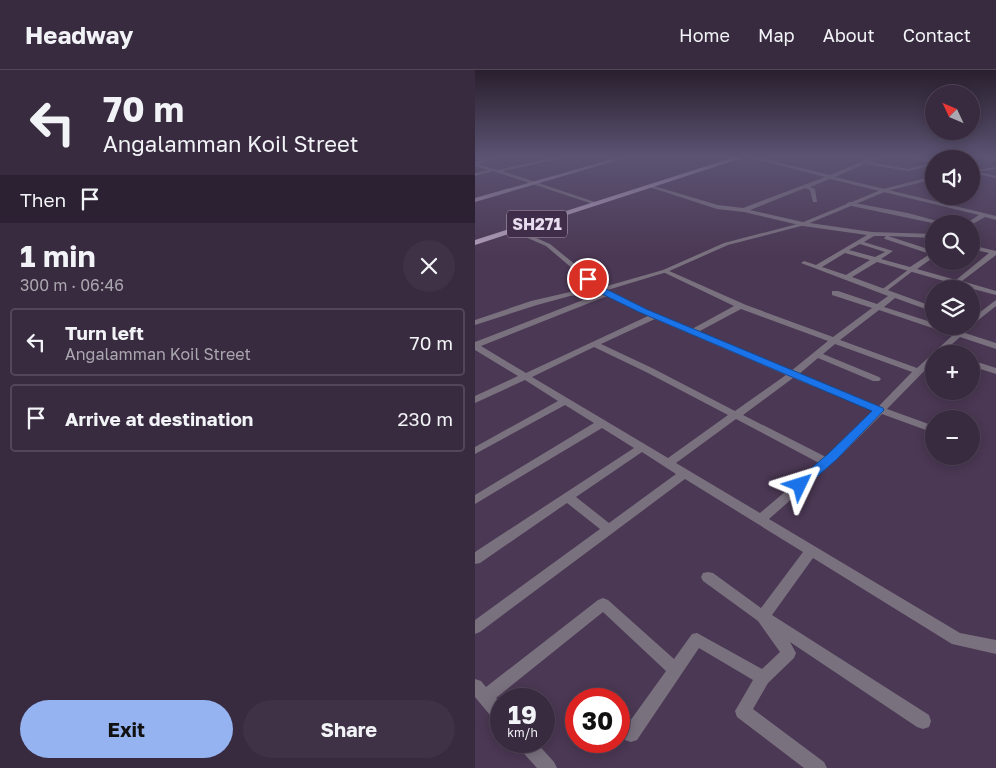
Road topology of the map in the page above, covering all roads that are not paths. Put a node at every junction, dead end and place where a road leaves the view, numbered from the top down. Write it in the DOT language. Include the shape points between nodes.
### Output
graph roads {
  1 [pos="513,190"];
  2 [pos="551,190"];
  3 [pos="644,190"];
  4 [pos="660,190"];
  5 [pos="799,190"];
  6 [pos="812,190"];
  7 [pos="885,190"];
  8 [pos="475,200"];
  9 [pos="815,201"];
  10 [pos="598,204"];
  11 [pos="849,204"];
  12 [pos="743,210"];
  13 [pos="983,215"];
  14 [pos="980,217"];
  15 [pos="996,218"];
  16 [pos="925,219"];
  17 [pos="803,224"];
  18 [pos="516,231"];
  19 [pos="872,234"];
  20 [pos="925,236"];
  21 [pos="858,242"];
  22 [pos="475,243"];
  23 [pos="980,249"];
  24 [pos="925,250"];
  25 [pos="844,251"];
  26 [pos="995,253"];
  27 [pos="876,260"];
  28 [pos="925,260"];
  29 [pos="804,263"];
  30 [pos="817,267"];
  31 [pos="912,270"];
  32 [pos="665,271"];
  33 [pos="848,277"];
  34 [pos="950,280"];
  35 [pos="960,280"];
  36 [pos="980,288"];
  37 [pos="604,291"];
  38 [pos="883,292"];
  39 [pos="835,293"];
  40 [pos="996,293"];
  41 [pos="893,296"];
  42 [pos="996,302"];
  43 [pos="740,306"];
  44 [pos="878,307"];
  45 [pos="925,307"];
  46 [pos="980,315"];
  47 [pos="655,316"];
  48 [pos="475,323"];
  49 [pos="925,323"];
  50 [pos="692,332"];
  51 [pos="958,335"];
  52 [pos="962,335"];
  53 [pos="835,340"];
  54 [pos="594,344"];
  55 [pos="475,345"];
  56 [pos="947,345"];
  57 [pos="996,346"];
  58 [pos="817,354"];
  59 [pos="925,364"];
  60 [pos="980,366"];
  61 [pos="996,370"];
  62 [pos="917,371"];
  63 [pos="793,374"];
  64 [pos="524,376"];
  65 [pos="876,379"];
  66 [pos="475,400"];
  67 [pos="565,401"];
  68 [pos="879,410"];
  69 [pos="735,415"];
  70 [pos="602,423"];
  71 [pos="925,427"];
  72 [pos="642,447"];
  73 [pos="475,451"];
  74 [pos="826,462"];
  75 [pos="668,463"];
  76 [pos="685,473"];
  77 [pos="567,497"];
  78 [pos="475,500"];
  79 [pos="761,519"];
  80 [pos="609,529"];
  81 [pos="812,550"];
  82 [pos="475,559"];
  83 [pos="708,577"];
  84 [pos="763,617"];
  85 [pos="475,628"];
  86 [pos="996,647"];
  87 [pos="675,670"];
  88 [pos="763,678"];
  89 [pos="480,691"];
  90 [pos="490,702"];
  91 [pos="923,722"];
  92 [pos="631,734"];
  93 [pos="535,753"];
  94 [pos="548,768"];
  95 [pos="818,768"];
  1 -- 8 [label="main road"];
  2 -- 10 [label="street"];
  3 -- 10 [label="main road, SH271"];
  4 -- 12 [label="street" via="717,207"];
  5 -- 12 [label="street"];
  6 -- 9 [label="street"];
  7 -- 11 [label="street"];
  7 -- 13 [label="street"];
  10 -- 18 [label="main road, SH271"];
  11 -- 16 [label="street"];
  11 -- 17 [label="street"];
  12 -- 17 [label="street"];
  13 -- 14 [label="street"];
  13 -- 15 [label="street"];
  17 -- 19 [label="street"];
  17 -- 32 [label="street" via="726,244"];
  18 -- 22 [label="main road, SH271"];
  18 -- 37 [label="street" via="547,246"];
  19 -- 20 [label="street"];
  19 -- 21 [label="street"];
  19 -- 24 [label="street"];
  21 -- 25 [label="street"];
  21 -- 27 [label="street" via="890,250"];
  23 -- 26 [label="street"];
  25 -- 27 [label="street"];
  25 -- 30 [label="street"];
  26 -- 35 [label="street"];
  27 -- 31 [label="street"];
  27 -- 33 [label="street"];
  28 -- 31 [label="street"];
  29 -- 30 [label="street"];
  30 -- 33 [label="street"];
  31 -- 34 [label="street"];
  31 -- 38 [label="lane"];
  32 -- 37 [label="street"];
  32 -- 43 [label="street"];
  33 -- 38 [label="street"];
  36 -- 40 [label="street"];
  37 -- 47 [label="street"];
  37 -- 48 [label="street" via="570,294"];
  37 -- 55 [label="street"];
  38 -- 41 [label="street"];
  39 -- 44 [label="street"];
  41 -- 44 [label="street"];
  41 -- 45 [label="street"];
  42 -- 46 [label="street"];
  43 -- 50 [label="street"];
  43 -- 53 [label="street"];
  44 -- 49 [label="street"];
  44 -- 53 [label="street"];
  47 -- 50 [label="street"];
  47 -- 54 [label="street"];
  50 -- 63 [label="street"];
  51 -- 56 [label="street"];
  52 -- 57 [label="street"];
  53 -- 58 [label="street"];
  53 -- 62 [label="street"];
  54 -- 64 [label="street"];
  54 -- 69 [label="street"];
  55 -- 64 [label="street"];
  58 -- 63 [label="street"];
  58 -- 65 [label="street"];
  59 -- 62 [label="street"];
  60 -- 61 [label="street"];
  62 -- 68 [label="street"];
  63 -- 68 [label="street"];
  63 -- 69 [label="street"];
  64 -- 66 [label="street"];
  64 -- 67 [label="street"];
  67 -- 70 [label="street"];
  67 -- 73 [label="street"];
  68 -- 71 [label="street"];
  68 -- 74 [label="street"];
  69 -- 74 [label="street"];
  69 -- 75 [label="street"];
  70 -- 72 [label="street"];
  70 -- 78 [label="street"];
  72 -- 75 [label="street"];
  72 -- 77 [label="street"];
  74 -- 79 [label="street"];
  75 -- 76 [label="street"];
  76 -- 79 [label="street"];
  76 -- 80 [label="street"];
  77 -- 80 [label="street"];
  77 -- 82 [label="street"];
  79 -- 81 [label="street"];
  80 -- 85 [label="street"];
  81 -- 84 [label="street"];
  81 -- 86 [label="street" via="957,639"];
  83 -- 84 [label="street"];
  84 -- 88 [label="street" via="789,653"];
  84 -- 91 [label="street"];
  87 -- 88 [label="street" via="697,639"];
  87 -- 89 [label="street" via="603,604"];
  87 -- 92 [label="street"];
  88 -- 95 [label="street" via="743,711"];
  89 -- 90 [label="street"];
  93 -- 94 [label="street"];
}
